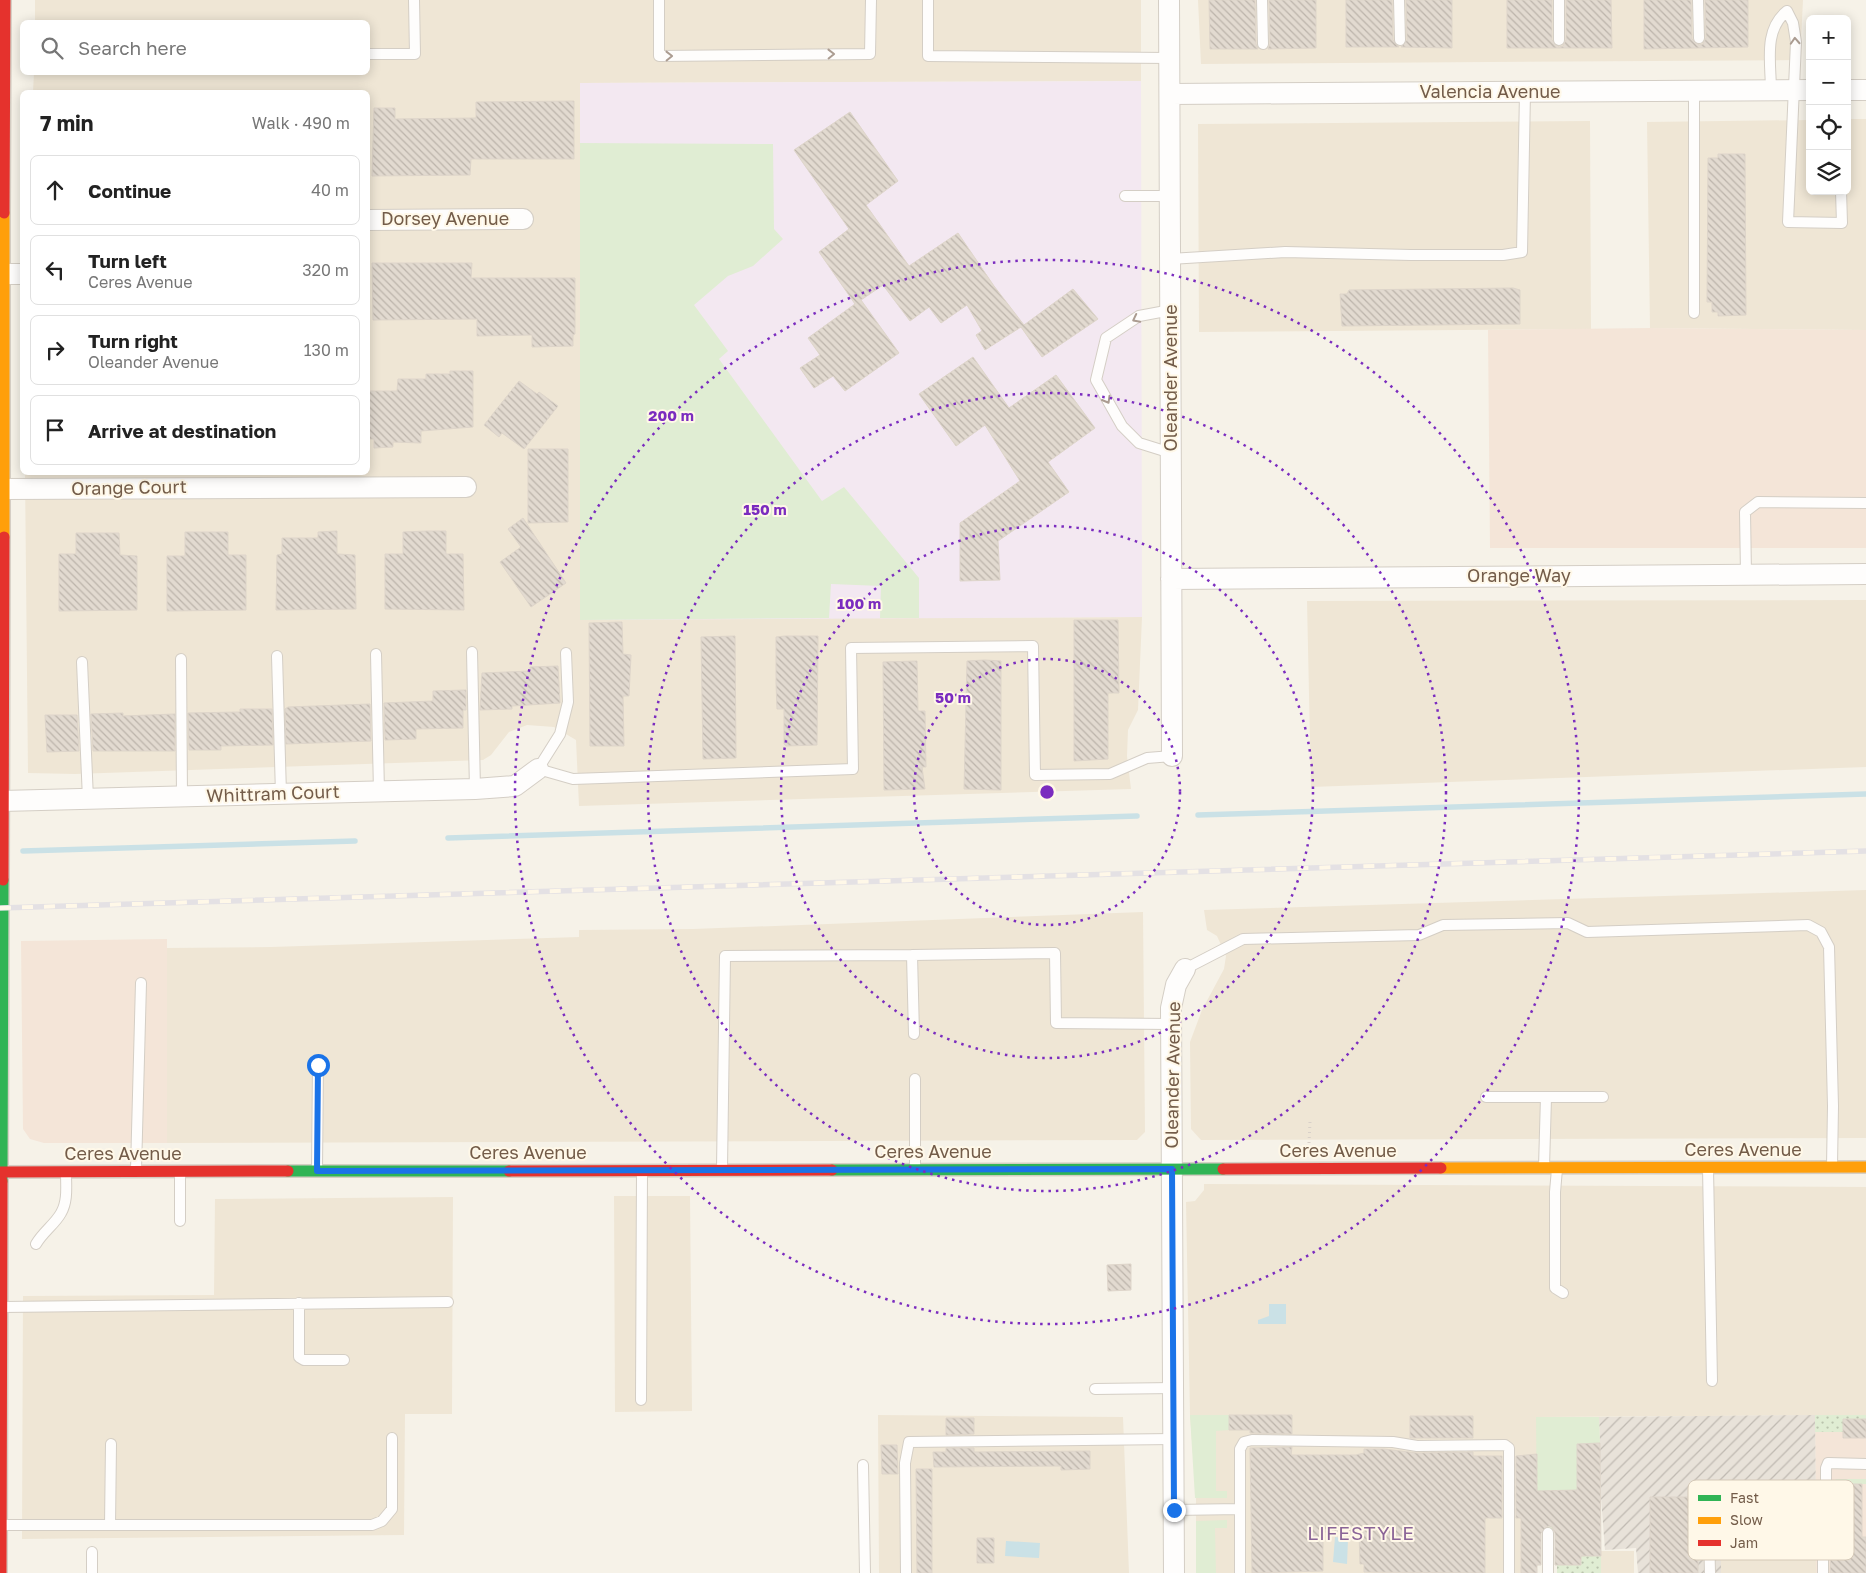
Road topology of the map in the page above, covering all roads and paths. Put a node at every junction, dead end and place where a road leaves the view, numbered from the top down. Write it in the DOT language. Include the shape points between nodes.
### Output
graph roads {
  1 [pos="5,0"];
  2 [pos="414,0"];
  3 [pos="659,0"];
  4 [pos="871,0"];
  5 [pos="928,0"];
  6 [pos="1169,0"];
  7 [pos="1262,0"];
  8 [pos="1399,0"];
  9 [pos="1559,0"];
  10 [pos="1698,0"];
  11 [pos="1787,0"];
  12 [pos="1786,11"];
  13 [pos="1699,38"];
  14 [pos="1400,40"];
  15 [pos="1559,40"];
  16 [pos="1263,44"];
  17 [pos="370,54"];
  18 [pos="1170,58"];
  19 [pos="1801,90"];
  20 [pos="1851,90"];
  21 [pos="1866,90"];
  22 [pos="1694,91"];
  23 [pos="1771,91"];
  24 [pos="1525,92"];
  25 [pos="1170,94"];
  26 [pos="1842,195"];
  27 [pos="1125,196"];
  28 [pos="1170,196"];
  29 [pos="523,219"];
  30 [pos="370,220"];
  31 [pos="1170,259"];
  32 [pos="13,274"];
  33 [pos="1171,310"];
  34 [pos="1694,313"];
  35 [pos="1171,453"];
  36 [pos="466,487"];
  37 [pos="3,489"];
  38 [pos="1866,504"];
  39 [pos="1866,574"];
  40 [pos="1746,575"];
  41 [pos="1171,579"];
  42 [pos="472,652"];
  43 [pos="566,653"];
  44 [pos="376,654"];
  45 [pos="277,656"];
  46 [pos="181,658"];
  47 [pos="82,662"];
  48 [pos="1172,756"];
  49 [pos="538,769"];
  50 [pos="475,789"];
  51 [pos="379,792"];
  52 [pos="281,794"];
  53 [pos="182,797"];
  54 [pos="88,799"];
  55 [pos="2,801"];
  56 [pos="912,955"];
  57 [pos="1185,968"];
  58 [pos="141,983"];
  59 [pos="1171,1024"];
  60 [pos="914,1034"];
  61 [pos="318,1065"];
  62 [pos="915,1080"];
  63 [pos="1486,1096"];
  64 [pos="1546,1096"];
  65 [pos="1603,1096"];
  66 [pos="1310,1122"];
  67 [pos="1309,1143"];
  68 [pos="1708,1167"];
  69 [pos="1832,1167"];
  70 [pos="1866,1167"];
  71 [pos="1544,1168"];
  72 [pos="1558,1168"];
  73 [pos="1172,1169"];
  74 [pos="642,1170"];
  75 [pos="722,1170"];
  76 [pos="915,1170"];
  77 [pos="317,1171"];
  78 [pos="0,1172"];
  79 [pos="66,1172"];
  80 [pos="136,1172"];
  81 [pos="180,1172"];
  82 [pos="180,1221"];
  83 [pos="36,1244"];
  84 [pos="1564,1293"];
  85 [pos="448,1302"];
  86 [pos="299,1303"];
  87 [pos="1,1307"];
  88 [pos="344,1360"];
  89 [pos="1712,1382"];
  90 [pos="1174,1388"];
  91 [pos="1095,1389"];
  92 [pos="641,1400"];
  93 [pos="392,1438"];
  94 [pos="1174,1439"];
  95 [pos="111,1444"];
  96 [pos="1866,1464"];
  97 [pos="863,1465"];
  98 [pos="1826,1480"];
  99 [pos="1240,1509"];
  100 [pos="1174,1510"];
  101 [pos="2,1526"];
  102 [pos="110,1526"];
  103 [pos="1548,1533"];
  104 [pos="92,1552"];
  105 [pos="1710,1560"];
  106 [pos="1823,1560"];
  107 [pos="1,1573"];
  108 [pos="92,1573"];
  109 [pos="865,1573"];
  110 [pos="906,1573"];
  111 [pos="1174,1573"];
  112 [pos="1240,1573"];
  113 [pos="1509,1573"];
  114 [pos="1548,1573"];
  115 [pos="1710,1573"];
  116 [pos="1823,1573"];
  1 -- 32 [label="street"];
  2 -- 17 [label="lane" via="415,54"];
  3 -- 4 [label="lane, one-way" via="659,56 870,54"];
  5 -- 18 [label="lane" via="928,56"];
  6 -- 18 [label="street, Oleander Avenue"];
  7 -- 16 [label="lane"];
  8 -- 14 [label="lane"];
  9 -- 15 [label="lane"];
  10 -- 13 [label="lane"];
  11 -- 12 [label="lane"];
  19 -- 12 [label="lane, one-way" via="1793,23"];
  12 -- 23 [label="lane" via="1772,30"];
  18 -- 25 [label="street, Oleander Avenue"];
  19 -- 23 [label="street, Valencia Avenue"];
  19 -- 26 [label="lane" via="1788,222 1842,223"];
  20 -- 21 [label="street"];
  22 -- 23 [label="street, Valencia Avenue"];
  22 -- 24 [label="street, Valencia Avenue"];
  22 -- 34 [label="lane"];
  24 -- 25 [label="street, Valencia Avenue"];
  24 -- 31 [label="lane" via="1522,252 1411,255 1285,252"];
  25 -- 28 [label="street, Oleander Avenue"];
  27 -- 28 [label="lane"];
  28 -- 31 [label="street, Oleander Avenue"];
  29 -- 30 [label="street, Dorsey Avenue"];
  31 -- 33 [label="street, Oleander Avenue"];
  32 -- 37 [label="street"];
  33 -- 35 [label="street, Oleander Avenue"];
  33 -- 35 [label="lane, one-way" via="1139,316 1106,338 1096,380 1122,426 1139,444"];
  35 -- 41 [label="street, Oleander Avenue"];
  36 -- 37 [label="street, Orange Court"];
  37 -- 55 [label="street"];
  38 -- 40 [label="lane" via="1758,502 1744,512"];
  39 -- 40 [label="street, Orange Way"];
  40 -- 41 [label="street, Orange Way"];
  41 -- 48 [label="street, Oleander Avenue"];
  42 -- 50 [label="lane"];
  43 -- 49 [label="lane" via="568,702 560,734"];
  44 -- 51 [label="lane"];
  45 -- 52 [label="lane"];
  46 -- 53 [label="lane"];
  47 -- 54 [label="lane"];
  48 -- 49 [label="lane" via="1148,758 1110,774 1035,775 1033,646 851,648 853,769 572,779"];
  49 -- 50 [label="street, Whittram Court" via="515,786"];
  50 -- 51 [label="street, Whittram Court"];
  51 -- 52 [label="street, Whittram Court"];
  52 -- 53 [label="street, Whittram Court"];
  53 -- 54 [label="street, Whittram Court"];
  54 -- 55 [label="street, Whittram Court"];
  55 -- 78 [label="street"];
  56 -- 59 [label="lane" via="1055,953 1056,1023"];
  56 -- 60 [label="lane"];
  56 -- 75 [label="lane" via="725,956"];
  57 -- 59 [label="street, Oleander Avenue" via="1176,985"];
  57 -- 69 [label="lane" via="1244,939 1419,935 1443,926 1481,924 1568,922 1587,932 1808,925 1821,932 1829,947"];
  58 -- 80 [label="lane"];
  59 -- 73 [label="street, Oleander Avenue"];
  61 -- 77 [label="lane"];
  62 -- 76 [label="lane"];
  63 -- 64 [label="lane"];
  64 -- 65 [label="lane"];
  64 -- 71 [label="lane"];
  66 -- 67 [label="path"];
  68 -- 69 [label="street, Ceres Avenue"];
  68 -- 72 [label="street, Ceres Avenue"];
  68 -- 89 [label="lane"];
  69 -- 70 [label="street, Ceres Avenue"];
  71 -- 72 [label="street, Ceres Avenue"];
  71 -- 73 [label="street, Ceres Avenue"];
  72 -- 84 [label="lane" via="1555,1288"];
  73 -- 76 [label="street, Ceres Avenue"];
  73 -- 90 [label="street, Oleander Avenue"];
  74 -- 75 [label="street, Ceres Avenue"];
  74 -- 77 [label="street, Ceres Avenue"];
  74 -- 92 [label="lane"];
  75 -- 76 [label="street, Ceres Avenue"];
  77 -- 81 [label="street, Ceres Avenue"];
  78 -- 79 [label="street, Ceres Avenue"];
  78 -- 87 [label="street"];
  79 -- 80 [label="street, Ceres Avenue"];
  79 -- 83 [label="lane" via="62,1212"];
  80 -- 81 [label="street, Ceres Avenue"];
  81 -- 82 [label="lane"];
  85 -- 86 [label="lane"];
  86 -- 87 [label="lane"];
  86 -- 88 [label="lane" via="299,1357 304,1360"];
  87 -- 101 [label="street"];
  90 -- 91 [label="lane"];
  90 -- 94 [label="street, Oleander Avenue"];
  93 -- 102 [label="lane" via="392,1509 382,1521 372,1525"];
  94 -- 100 [label="street, Oleander Avenue"];
  94 -- 110 [label="lane" via="909,1442 905,1463"];
  95 -- 102 [label="lane"];
  96 -- 98 [label="lane" via="1828,1464"];
  97 -- 109 [label="lane"];
  99 -- 100 [label="lane"];
  99 -- 112 [label="lane"];
  99 -- 113 [label="lane" via="1240,1449 1244,1442 1505,1445 1509,1448"];
  100 -- 111 [label="street, Oleander Avenue"];
  101 -- 102 [label="lane"];
  101 -- 107 [label="street"];
  103 -- 114 [label="lane"];
  104 -- 108 [label="lane"];
  105 -- 115 [label="lane"];
  106 -- 116 [label="lane"];
}
